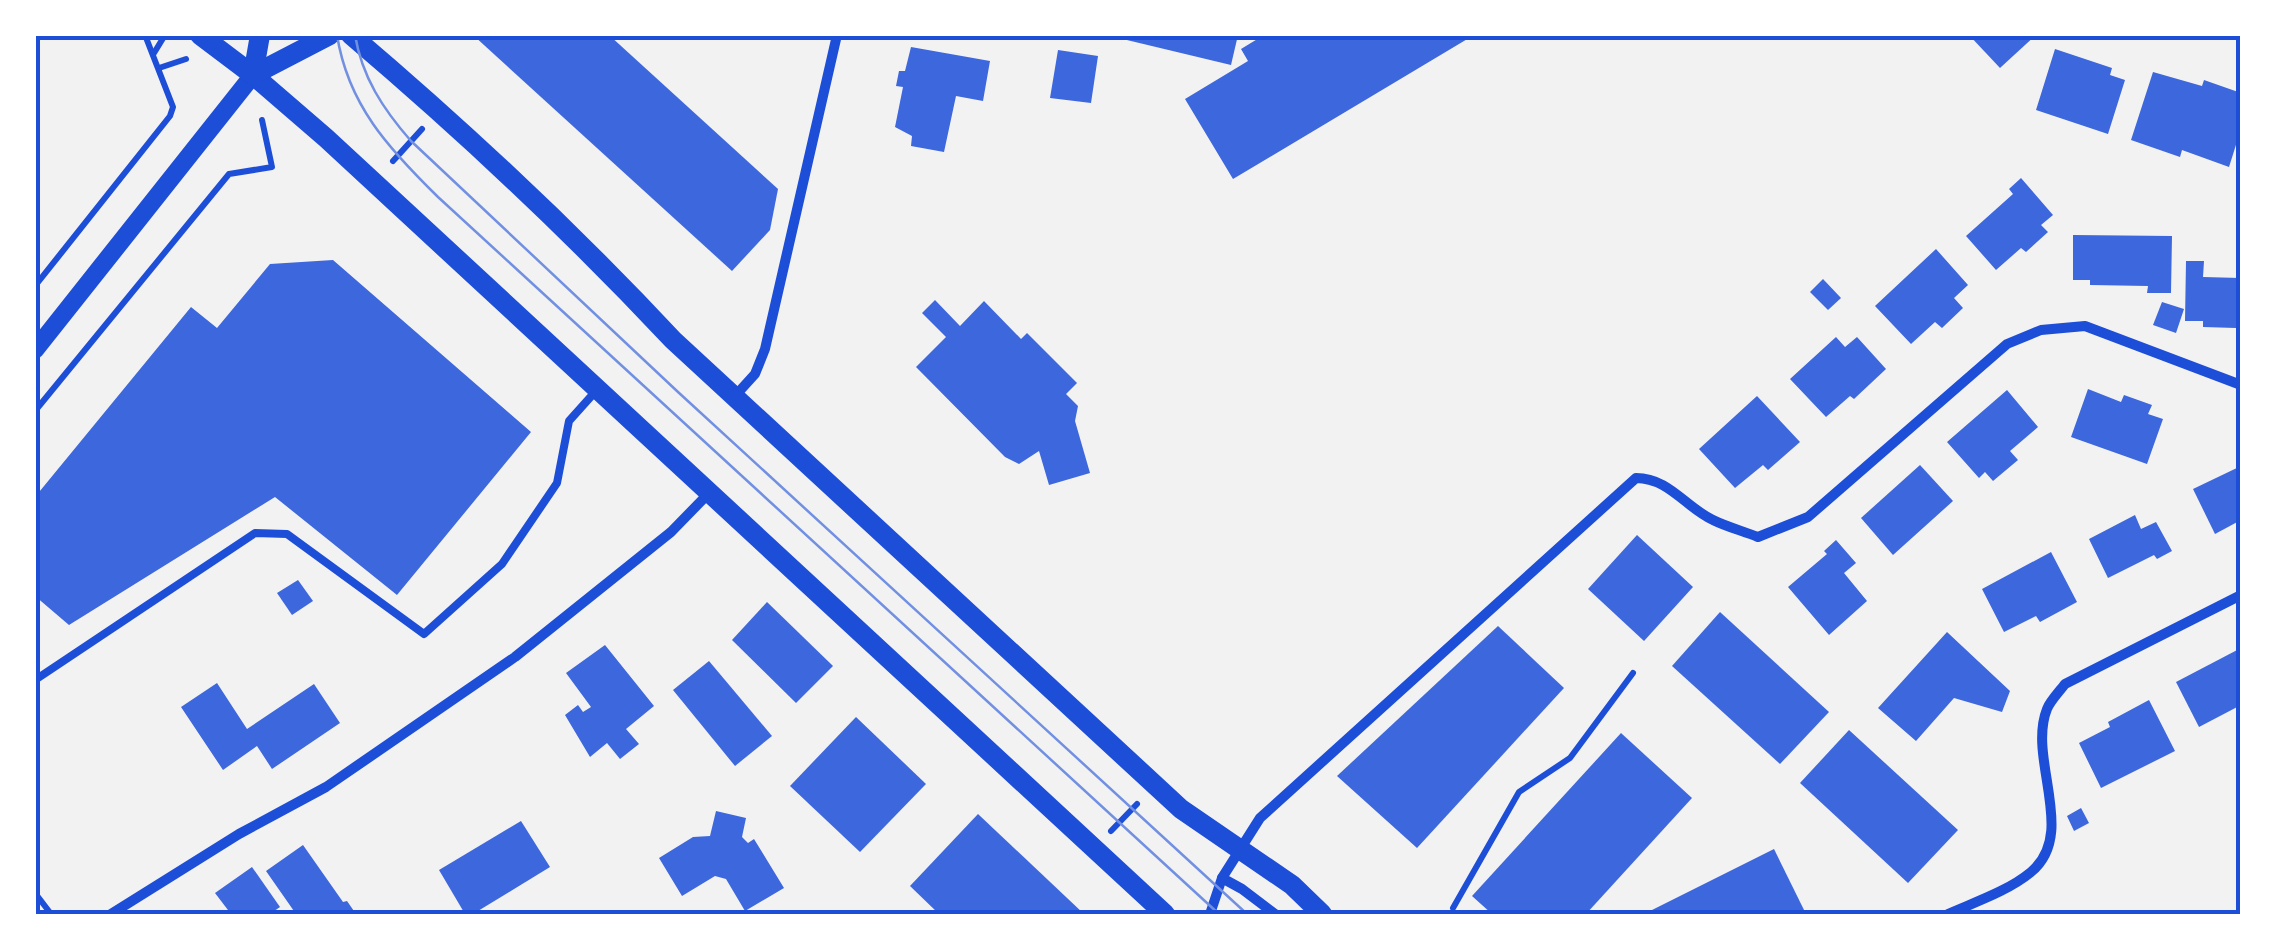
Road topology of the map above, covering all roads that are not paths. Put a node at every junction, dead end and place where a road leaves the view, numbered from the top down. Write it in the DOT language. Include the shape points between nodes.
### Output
graph roads {
  1 [pos="200,35"];
  2 [pos="260,35"];
  3 [pos="330,35"];
  4 [pos="351,35"];
  5 [pos="837,35"];
  6 [pos="253,75"];
  7 [pos="35,350"];
  8 [pos="2241,386"];
  9 [pos="598,389"];
  10 [pos="735,396"];
  11 [pos="710,492"];
  12 [pos="2241,595"];
  13 [pos="35,680"];
  14 [pos="1240,849"];
  15 [pos="1222,878"];
  16 [pos="110,914"];
  17 [pos="1164,914"];
  18 [pos="1210,914"];
  19 [pos="1275,914"];
  20 [pos="1322,914"];
  21 [pos="1948,914"];
  1 -- 6 [label="main road"];
  2 -- 6 [label="main road"];
  3 -- 6 [label="main road"];
  4 -- 10 [label="main road" via="440,110"];
  5 -- 10 [label="street" via="766,348"];
  6 -- 7 [label="street"];
  6 -- 9 [label="main road"];
  8 -- 14 [label="street" via="2085,326 2041,330 2007,344 1808,517 1758,537 1710,519 1651,478 1636,478 1294,786"];
  9 -- 11 [label="main road"];
  9 -- 13 [label="lane" via="570,421 557,483 502,564 424,634 287,534 255,533"];
  10 -- 14 [label="main road" via="1181,809"];
  11 -- 16 [label="street" via="679,525 515,657 326,787"];
  11 -- 17 [label="main road"];
  12 -- 21 [label="street" via="2065,684 2047,709 2042,744 2052,828 2047,850 2032,872"];
  14 -- 15 [label="street"];
  14 -- 20 [label="main road"];
  15 -- 18 [label="street"];
  15 -- 19 [label="street"];
}
